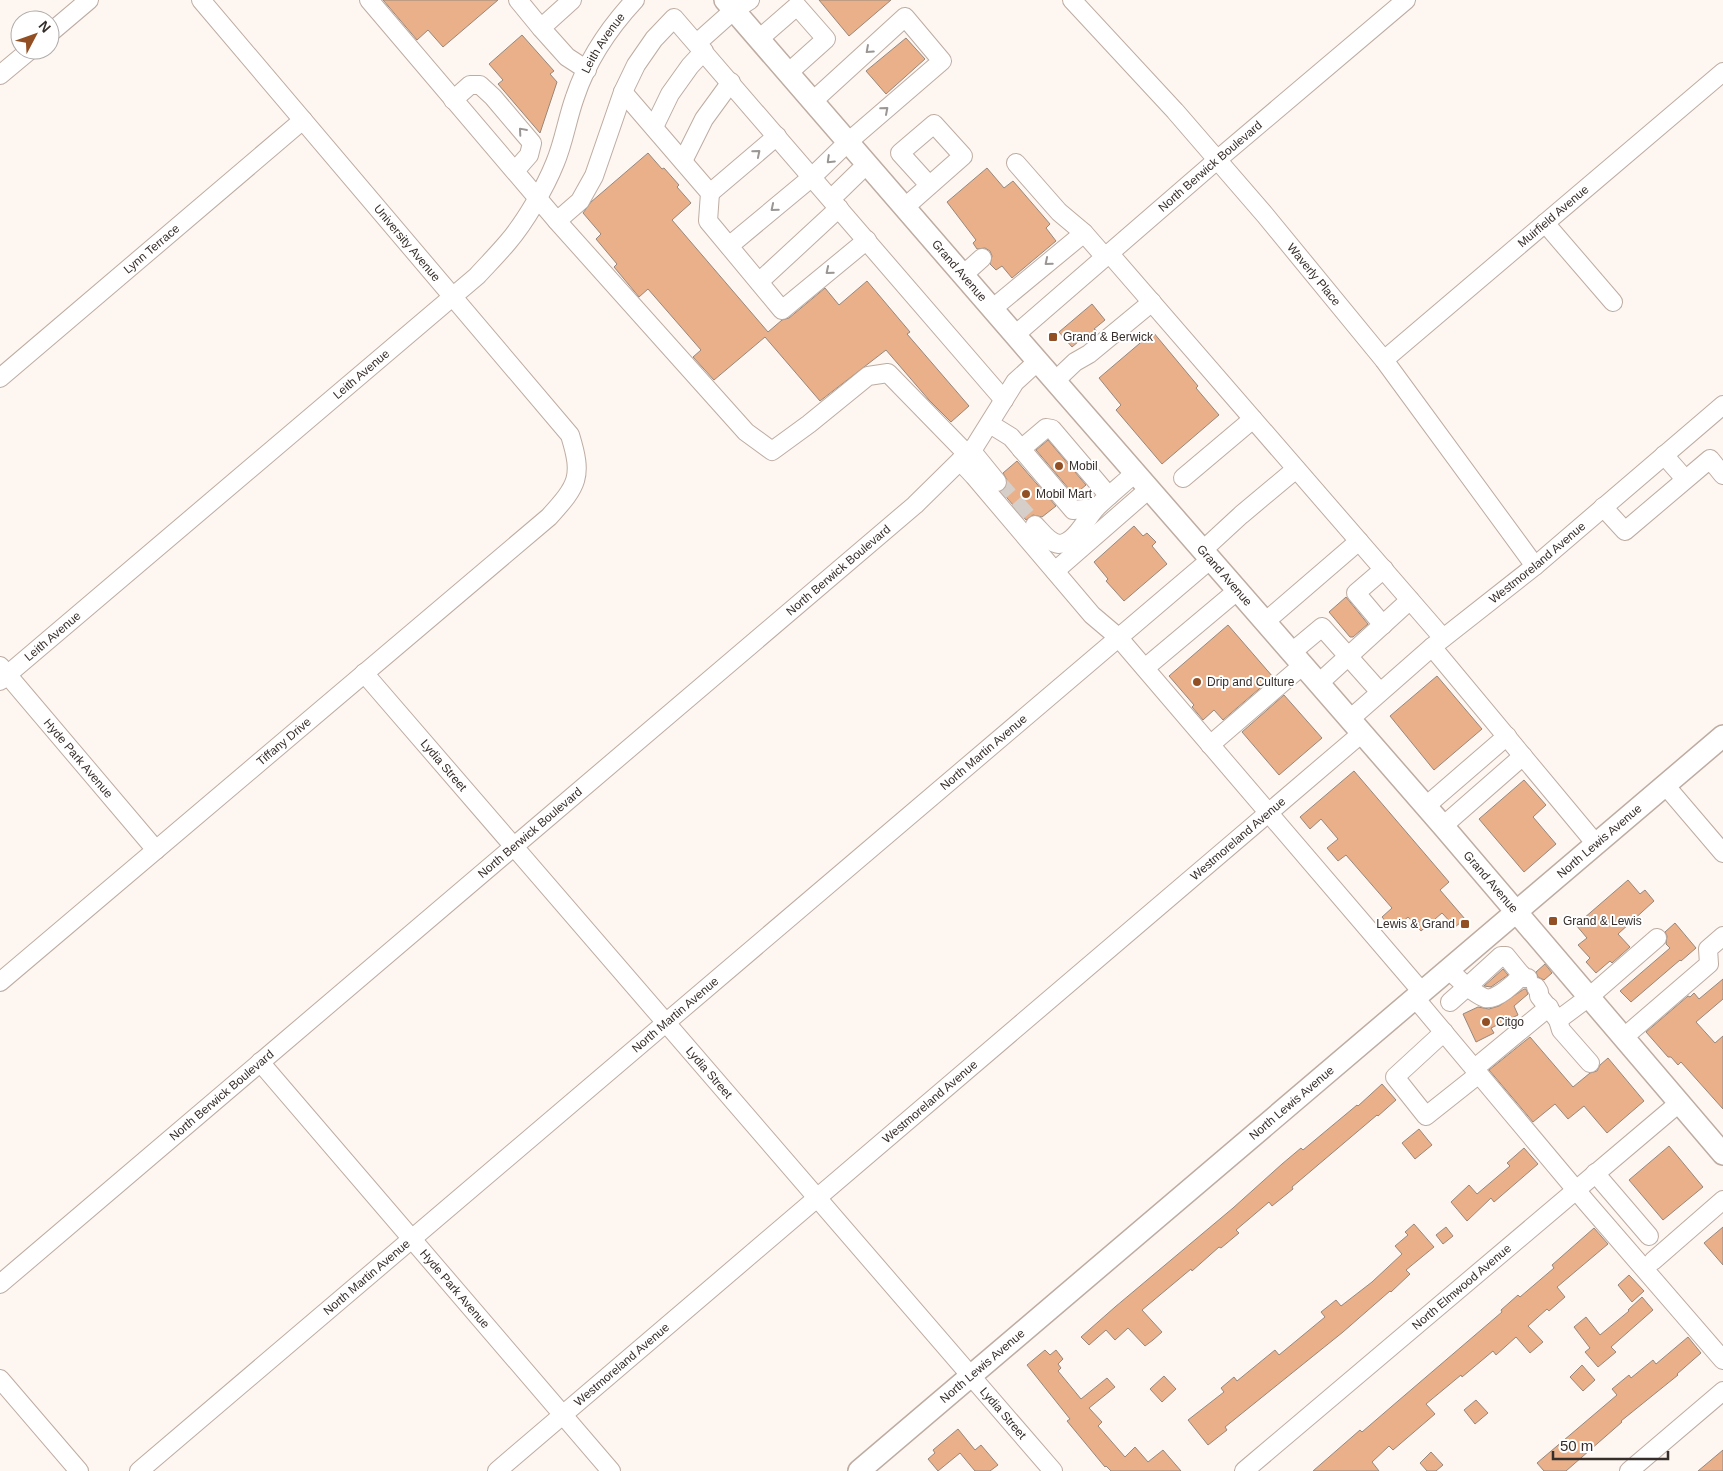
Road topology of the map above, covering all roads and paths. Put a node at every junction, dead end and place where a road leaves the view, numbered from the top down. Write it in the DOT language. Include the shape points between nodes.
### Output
graph roads {
  1 [pos="89,0"];
  2 [pos="201,0"];
  3 [pos="369,0"];
  4 [pos="518,0"];
  5 [pos="572,0"];
  6 [pos="635,0"];
  7 [pos="1072,0"];
  8 [pos="1406,0"];
  9 [pos="736,3"];
  10 [pos="60,25"];
  11 [pos="542,28"];
  12 [pos="759,39"];
  13 [pos="700,47"];
  14 [pos="18,60"];
  15 [pos="587,70"];
  16 [pos="1723,72"];
  17 [pos="788,73"];
  18 [pos="0,75"];
  19 [pos="731,82"];
  20 [pos="623,92"];
  21 [pos="453,100"];
  22 [pos="813,101"];
  23 [pos="303,120"];
  24 [pos="654,127"];
  25 [pos="777,136"];
  26 [pos="848,142"];
  27 [pos="1217,160"];
  28 [pos="683,161"];
  29 [pos="1016,163"];
  30 [pos="867,164"];
  31 [pos="515,171"];
  32 [pos="812,177"];
  33 [pos="929,185"];
  34 [pos="710,193"];
  35 [pos="537,198"];
  36 [pos="835,204"];
  37 [pos="904,208"];
  38 [pos="557,221"];
  39 [pos="1544,223"];
  40 [pos="1084,233"];
  41 [pos="866,240"];
  42 [pos="729,246"];
  43 [pos="1107,255"];
  44 [pos="982,258"];
  45 [pos="963,275"];
  46 [pos="759,282"];
  47 [pos="453,297"];
  48 [pos="1152,302"];
  49 [pos="1613,302"];
  50 [pos="992,309"];
  51 [pos="1015,335"];
  52 [pos="1384,360"];
  53 [pos="1038,361"];
  54 [pos="0,378"];
  55 [pos="1055,381"];
  56 [pos="1004,400"];
  57 [pos="1722,409"];
  58 [pos="1253,418"];
  59 [pos="990,424"];
  60 [pos="1020,449"];
  61 [pos="966,455"];
  62 [pos="1664,455"];
  63 [pos="1296,469"];
  64 [pos="1135,473"];
  65 [pos="1723,474"];
  66 [pos="1182,478"];
  67 [pos="1685,479"];
  68 [pos="997,482"];
  69 [pos="1149,489"];
  70 [pos="1109,496"];
  71 [pos="567,497"];
  72 [pos="1603,507"];
  73 [pos="1095,508"];
  74 [pos="1035,525"];
  75 [pos="1359,541"];
  76 [pos="1207,555"];
  77 [pos="1535,566"];
  78 [pos="1384,569"];
  79 [pos="1055,571"];
  80 [pos="1238,590"];
  81 [pos="1410,600"];
  82 [pos="1265,622"];
  83 [pos="1383,625"];
  84 [pos="1118,637"];
  85 [pos="1437,642"];
  86 [pos="1349,657"];
  87 [pos="1297,658"];
  88 [pos="1145,668"];
  89 [pos="364,673"];
  90 [pos="2,674"];
  91 [pos="1319,683"];
  92 [pos="1380,692"];
  93 [pos="1356,726"];
  94 [pos="1507,736"];
  95 [pos="1723,736"];
  96 [pos="1210,745"];
  97 [pos="1523,756"];
  98 [pos="1664,786"];
  99 [pos="1426,806"];
  100 [pos="1269,813"];
  101 [pos="1443,826"];
  102 [pos="1596,844"];
  103 [pos="514,846"];
  104 [pos="156,850"];
  105 [pos="1723,853"];
  106 [pos="1516,912"];
  107 [pos="1723,936"];
  108 [pos="1657,938"];
  109 [pos="1448,969"];
  110 [pos="0,982"];
  111 [pos="1468,987"];
  112 [pos="1534,991"];
  113 [pos="1419,995"];
  114 [pos="1589,997"];
  115 [pos="1450,1002"];
  116 [pos="666,1022"];
  117 [pos="1444,1032"];
  118 [pos="1624,1038"];
  119 [pos="260,1062"];
  120 [pos="1590,1063"];
  121 [pos="1477,1071"];
  122 [pos="1679,1103"];
  123 [pos="1723,1154"];
  124 [pos="1595,1173"];
  125 [pos="1576,1189"];
  126 [pos="817,1198"];
  127 [pos="1723,1200"];
  128 [pos="1649,1236"];
  129 [pos="412,1238"];
  130 [pos="1653,1261"];
  131 [pos="0,1284"];
  132 [pos="1723,1360"];
  133 [pos="971,1376"];
  134 [pos="0,1379"];
  135 [pos="1723,1391"];
  136 [pos="562,1415"];
  137 [pos="79,1471"];
  138 [pos="139,1471"];
  139 [pos="497,1471"];
  140 [pos="611,1471"];
  141 [pos="859,1471"];
  142 [pos="1053,1471"];
  143 [pos="1244,1471"];
  144 [pos="1629,1471"];
  1 -- 10 [label="street"];
  2 -- 23 [label="street, University Avenue"];
  3 -- 21 [label="street"];
  4 -- 11 [label="street"];
  5 -- 11 [label="street"];
  6 -- 15 [label="street, Leith Avenue" via="602,41"];
  7 -- 27 [label="street, Waverly Place"];
  8 -- 27 [label="street, North Berwick Boulevard"];
  9 -- 12 [label="main road, Grand Avenue"];
  9 -- 13 [label="street"];
  11 -- 15 [label="street" via="567,57"];
  12 -- 17 [label="main road, Grand Avenue"];
  12 -- 17 [label="street" via="797,6 826,39"];
  13 -- 19 [label="street"];
  13 -- 20 [label="street" via="674,18 636,65"];
  13 -- 24 [label="street" via="670,94"];
  14 -- 18 [label="street"];
  15 -- 35 [label="street, Leith Avenue" via="575,96 555,163"];
  16 -- 39 [label="street, Muirfield Avenue"];
  17 -- 22 [label="main road, Grand Avenue"];
  19 -- 25 [label="street"];
  19 -- 28 [label="street" via="704,119"];
  20 -- 24 [label="street"];
  20 -- 38 [label="street" via="594,176 580,201"];
  21 -- 31 [label="street"];
  31 -- 21 [label="street, one-way" via="529,155 532,143 526,135 480,85 470,85"];
  22 -- 26 [label="main road, Grand Avenue"];
  26 -- 22 [label="street, one-way" via="942,61 905,17"];
  23 -- 47 [label="street, University Avenue"];
  23 -- 54 [label="street, Lynn Terrace"];
  24 -- 28 [label="street"];
  25 -- 32 [label="street"];
  34 -- 25 [label="street, one-way"];
  26 -- 30 [label="main road, Grand Avenue"];
  26 -- 32 [label="street, one-way"];
  27 -- 43 [label="street, North Berwick Boulevard"];
  27 -- 52 [label="street, Waverly Place"];
  28 -- 34 [label="street"];
  29 -- 40 [label="street" via="1058,212"];
  30 -- 36 [label="street"];
  30 -- 37 [label="main road, Grand Avenue"];
  31 -- 35 [label="street"];
  32 -- 36 [label="street"];
  32 -- 42 [label="street, one-way"];
  33 -- 37 [label="street"];
  34 -- 42 [label="street" via="708,221"];
  35 -- 38 [label="street"];
  35 -- 47 [label="street, Leith Avenue" via="509,242"];
  36 -- 41 [label="street"];
  36 -- 46 [label="street"];
  37 -- 45 [label="main road, Grand Avenue"];
  38 -- 61 [label="street" via="746,432 772,451 868,376 888,373"];
  39 -- 49 [label="street"];
  39 -- 52 [label="street, Muirfield Avenue"];
  40 -- 43 [label="street"];
  40 -- 50 [label="street, one-way"];
  41 -- 46 [label="street, one-way" via="782,310"];
  41 -- 56 [label="street"];
  42 -- 46 [label="street"];
  43 -- 48 [label="street"];
  43 -- 51 [label="street, North Berwick Boulevard"];
  44 -- 45 [label="street"];
  45 -- 50 [label="main road, Grand Avenue"];
  47 -- 71 [label="street, University Avenue" via="570,435 576,455 576,480"];
  47 -- 90 [label="street, Leith Avenue"];
  48 -- 55 [label="street"];
  48 -- 58 [label="street"];
  50 -- 51 [label="main road, Grand Avenue"];
  51 -- 53 [label="main road, Grand Avenue"];
  52 -- 77 [label="street, Waverly Place"];
  53 -- 55 [label="main road, Grand Avenue"];
  53 -- 56 [label="street, North Berwick Boulevard" via="1015,382"];
  55 -- 64 [label="main road, Grand Avenue"];
  56 -- 59 [label="street, North Berwick Boulevard"];
  57 -- 62 [label="street, Westmoreland Avenue"];
  58 -- 63 [label="street"];
  58 -- 66 [label="street"];
  59 -- 60 [label="street" via="1011,437"];
  59 -- 61 [label="street, North Berwick Boulevard"];
  60 -- 70 [label="street" via="1046,428 1052,429"];
  60 -- 73 [label="street" via="1073,510"];
  61 -- 68 [label="street"];
  61 -- 79 [label="street" via="974,476"];
  61 -- 103 [label="street, North Berwick Boulevard" via="916,505"];
  62 -- 67 [label="street"];
  62 -- 72 [label="street, Westmoreland Avenue"];
  63 -- 75 [label="street"];
  63 -- 76 [label="street, North Martin Avenue" via="1241,515"];
  64 -- 69 [label="main road, Grand Avenue"];
  64 -- 70 [label="street"];
  65 -- 67 [label="street" via="1710,459"];
  67 -- 72 [label="street" via="1625,531"];
  69 -- 76 [label="main road, Grand Avenue"];
  69 -- 79 [label="street"];
  70 -- 73 [label="street"];
  71 -- 89 [label="street, Tiffany Drive" via="549,517"];
  72 -- 77 [label="street, Westmoreland Avenue"];
  73 -- 74 [label="street" via="1085,525 1062,544 1050,541"];
  75 -- 78 [label="street"];
  75 -- 82 [label="street"];
  76 -- 80 [label="main road, Grand Avenue"];
  76 -- 84 [label="street, North Martin Avenue"];
  77 -- 85 [label="street, Westmoreland Avenue"];
  78 -- 81 [label="street"];
  78 -- 83 [label="street" via="1356,593"];
  79 -- 84 [label="street" via="1092,615"];
  80 -- 82 [label="main road, Grand Avenue"];
  80 -- 88 [label="street"];
  81 -- 83 [label="street"];
  81 -- 85 [label="street"];
  82 -- 87 [label="main road, Grand Avenue"];
  83 -- 86 [label="street"];
  84 -- 88 [label="street"];
  84 -- 116 [label="street, North Martin Avenue"];
  85 -- 92 [label="street, Westmoreland Avenue"];
  85 -- 94 [label="street"];
  86 -- 87 [label="street" via="1322,627"];
  86 -- 91 [label="street"];
  86 -- 92 [label="street"];
  87 -- 91 [label="main road, Grand Avenue"];
  87 -- 96 [label="street"];
  88 -- 96 [label="street"];
  89 -- 103 [label="street, Lydia Street"];
  89 -- 104 [label="street, Tiffany Drive"];
  90 -- 104 [label="street, Hyde Park Avenue"];
  91 -- 93 [label="main road, Grand Avenue"];
  92 -- 93 [label="street, Westmoreland Avenue"];
  93 -- 99 [label="main road, Grand Avenue"];
  93 -- 100 [label="street, Westmoreland Avenue"];
  94 -- 97 [label="street"];
  94 -- 99 [label="street"];
  95 -- 98 [label="main road, North Lewis Avenue"];
  96 -- 100 [label="street"];
  97 -- 101 [label="street"];
  97 -- 102 [label="street"];
  98 -- 102 [label="main road, North Lewis Avenue"];
  98 -- 105 [label="street"];
  99 -- 101 [label="main road, Grand Avenue"];
  100 -- 113 [label="street"];
  100 -- 126 [label="street, Westmoreland Avenue"];
  101 -- 106 [label="main road, Grand Avenue"];
  102 -- 106 [label="main road, North Lewis Avenue"];
  103 -- 116 [label="street, Lydia Street"];
  103 -- 119 [label="street, North Berwick Boulevard"];
  104 -- 110 [label="street, Tiffany Drive"];
  106 -- 109 [label="main road, North Lewis Avenue"];
  106 -- 114 [label="main road, Grand Avenue"];
  107 -- 118 [label="street" via="1708,949 1710,964"];
  108 -- 114 [label="street"];
  109 -- 111 [label="street"];
  109 -- 113 [label="main road, North Lewis Avenue"];
  111 -- 112 [label="street" via="1484,998 1512,987"];
  111 -- 112 [label="street" via="1502,956 1506,956"];
  111 -- 115 [label="street"];
  112 -- 114 [label="street"];
  112 -- 120 [label="street" via="1561,1030"];
  112 -- 121 [label="street"];
  113 -- 117 [label="street"];
  113 -- 133 [label="main road, North Lewis Avenue"];
  114 -- 118 [label="main road, Grand Avenue"];
  116 -- 126 [label="street, Lydia Street"];
  116 -- 129 [label="street, North Martin Avenue"];
  117 -- 121 [label="street"];
  117 -- 121 [label="street" via="1394,1077 1426,1116"];
  118 -- 122 [label="main road, Grand Avenue"];
  119 -- 129 [label="street, Hyde Park Avenue"];
  119 -- 131 [label="street, North Berwick Boulevard"];
  121 -- 125 [label="street"];
  122 -- 123 [label="main road, Grand Avenue"];
  122 -- 124 [label="street, North Elmwood Avenue"];
  124 -- 125 [label="street, North Elmwood Avenue"];
  124 -- 128 [label="street"];
  125 -- 132 [label="street"];
  125 -- 143 [label="street, North Elmwood Avenue"];
  126 -- 133 [label="street, Lydia Street"];
  126 -- 136 [label="street, Westmoreland Avenue"];
  127 -- 130 [label="street"];
  129 -- 136 [label="street, Hyde Park Avenue"];
  129 -- 138 [label="street, North Martin Avenue"];
  133 -- 141 [label="main road, North Lewis Avenue"];
  133 -- 142 [label="street, Lydia Street"];
  134 -- 137 [label="street"];
  135 -- 144 [label="street"];
  136 -- 139 [label="street, Westmoreland Avenue"];
  136 -- 140 [label="street, Hyde Park Avenue"];
}
